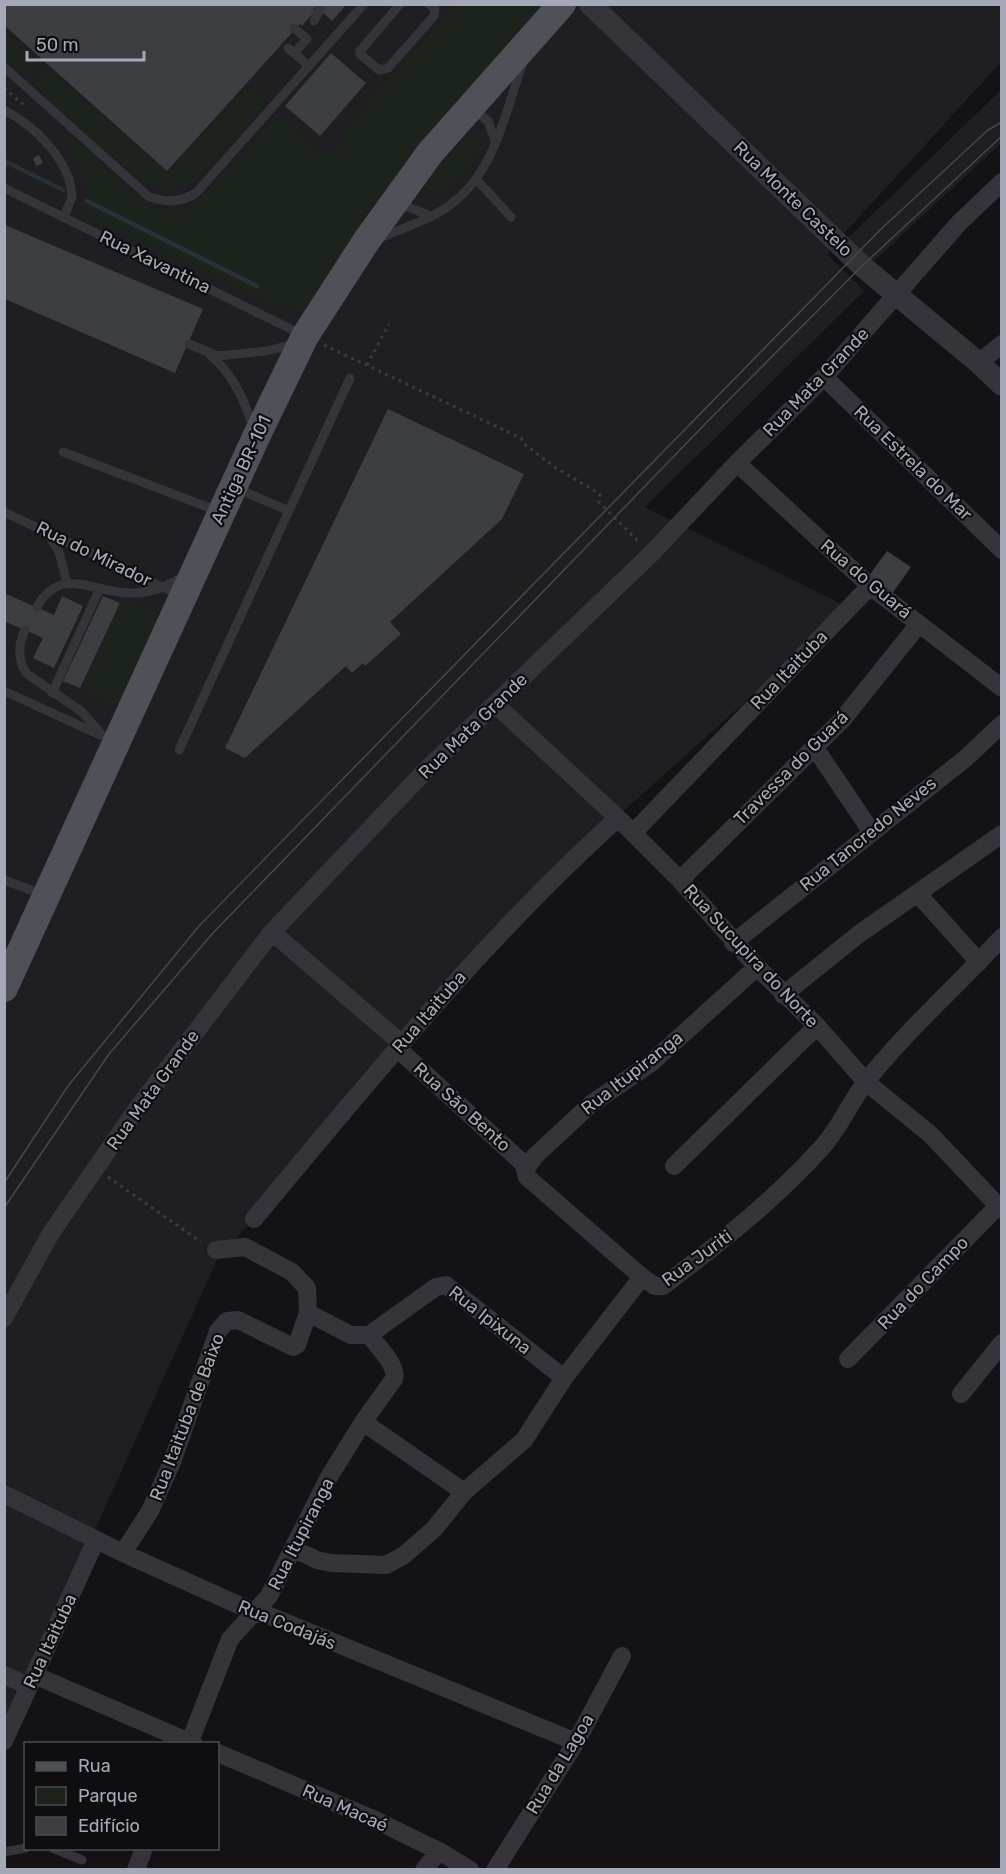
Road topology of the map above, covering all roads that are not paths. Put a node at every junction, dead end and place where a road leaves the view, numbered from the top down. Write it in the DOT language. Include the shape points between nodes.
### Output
graph roads {
  1 [pos="364,4"];
  2 [pos="400,4"];
  3 [pos="429,4"];
  4 [pos="562,4"];
  5 [pos="590,4"];
  6 [pos="318,9"];
  7 [pos="314,21"];
  8 [pos="294,28"];
  9 [pos="533,36"];
  10 [pos="309,66"];
  11 [pos="4,67"];
  12 [pos="469,107"];
  13 [pos="4,110"];
  14 [pos="495,141"];
  15 [pos="477,180"];
  16 [pos="1002,182"];
  17 [pos="4,188"];
  18 [pos="404,189"];
  19 [pos="431,216"];
  20 [pos="64,217"];
  21 [pos="512,217"];
  22 [pos="364,244"];
  23 [pos="898,296"];
  24 [pos="304,338"];
  25 [pos="189,344"];
  26 [pos="1002,344"];
  27 [pos="203,350"];
  28 [pos="979,363"];
  29 [pos="350,378"];
  30 [pos="824,378"];
  31 [pos="1002,386"];
  32 [pos="256,435"];
  33 [pos="63,452"];
  34 [pos="737,463"];
  35 [pos="234,487"];
  36 [pos="289,511"];
  37 [pos="4,512"];
  38 [pos="222,513"];
  39 [pos="46,531"];
  40 [pos="1002,550"];
  41 [pos="67,583"];
  42 [pos="870,586"];
  43 [pos="100,588"];
  44 [pos="174,592"];
  45 [pos="37,608"];
  46 [pos="919,624"];
  47 [pos="25,630"];
  48 [pos="1002,688"];
  49 [pos="4,690"];
  50 [pos="52,693"];
  51 [pos="496,705"];
  52 [pos="1002,724"];
  53 [pos="109,739"];
  54 [pos="815,748"];
  55 [pos="178,750"];
  56 [pos="618,818"];
  57 [pos="871,831"];
  58 [pos="633,833"];
  59 [pos="1002,834"];
  60 [pos="4,880"];
  61 [pos="680,880"];
  62 [pos="918,894"];
  63 [pos="46,896"];
  64 [pos="272,932"];
  65 [pos="1002,937"];
  66 [pos="733,943"];
  67 [pos="980,962"];
  68 [pos="757,967"];
  69 [pos="4,988"];
  70 [pos="783,995"];
  71 [pos="817,1026"];
  72 [pos="399,1046"];
  73 [pos="866,1082"];
  74 [pos="531,1161"];
  75 [pos="674,1166"];
  76 [pos="1000,1208"];
  77 [pos="254,1219"];
  78 [pos="216,1250"];
  79 [pos="642,1276"];
  80 [pos="308,1313"];
  81 [pos="4,1318"];
  82 [pos="369,1335"];
  83 [pos="1002,1343"];
  84 [pos="849,1359"];
  85 [pos="564,1378"];
  86 [pos="961,1394"];
  87 [pos="363,1422"];
  88 [pos="464,1492"];
  89 [pos="4,1494"];
  90 [pos="96,1540"];
  91 [pos="294,1549"];
  92 [pos="123,1553"];
  93 [pos="254,1612"];
  94 [pos="622,1656"];
  95 [pos="4,1675"];
  96 [pos="32,1681"];
  97 [pos="4,1742"];
  98 [pos="188,1742"];
  99 [pos="191,1742"];
  100 [pos="576,1742"];
  101 [pos="219,1753"];
  102 [pos="24,1848"];
  103 [pos="57,1850"];
  104 [pos="143,1850"];
  105 [pos="439,1851"];
  106 [pos="4,1852"];
  107 [pos="82,1860"];
  108 [pos="136,1869"];
  109 [pos="424,1869"];
  110 [pos="470,1869"];
  111 [pos="495,1869"];
  1 -- 10 [label="lane"];
  2 -- 3 [label="lane" via="360,51 379,70 388,68 434,16 435,9"];
  4 -- 9 [label="main road, Antiga BR-101"];
  5 -- 23 [label="street, Rua Monte Castelo"];
  6 -- 7 [label="lane" via="321,8"];
  8 -- 10 [label="lane" via="307,39 291,50"];
  9 -- 12 [label="main road, Antiga BR-101"];
  9 -- 14 [label="lane"];
  10 -- 11 [label="lane" via="197,192 170,201 148,195"];
  12 -- 14 [label="lane" via="488,121"];
  12 -- 18 [label="main road, Antiga BR-101"];
  13 -- 20 [label="lane" via="29,126 63,167 72,189"];
  14 -- 15 [label="lane"];
  15 -- 19 [label="lane" via="455,202"];
  15 -- 21 [label="lane"];
  16 -- 23 [label="street, Rua Mata Grande" via="959,223"];
  17 -- 20 [label="lane, Rua Xavantina"];
  18 -- 19 [label="lane" via="408,207"];
  18 -- 22 [label="main road, Antiga BR-101"];
  19 -- 22 [label="lane"];
  20 -- 24 [label="lane, Rua Xavantina"];
  22 -- 24 [label="main road, Antiga BR-101"];
  23 -- 28 [label="street, Rua Monte Castelo"];
  23 -- 30 [label="street, Rua Mata Grande"];
  24 -- 27 [label="lane" via="289,347 227,356 218,357"];
  24 -- 32 [label="main road, Antiga BR-101"];
  25 -- 27 [label="lane"];
  26 -- 28 [label="street"];
  27 -- 32 [label="lane" via="231,381 246,406"];
  28 -- 31 [label="street, Rua Monte Castelo"];
  29 -- 36 [label="lane"];
  30 -- 34 [label="street, Rua Mata Grande"];
  30 -- 40 [label="street, Rua Estrela do Mar"];
  32 -- 35 [label="main road, Antiga BR-101"];
  33 -- 38 [label="lane"];
  34 -- 42 [label="street, Rua do Guará"];
  34 -- 51 [label="street, Rua Mata Grande" via="651,554"];
  35 -- 36 [label="lane"];
  35 -- 38 [label="main road, Antiga BR-101"];
  36 -- 55 [label="lane"];
  37 -- 39 [label="lane, Rua do Mirador"];
  38 -- 44 [label="main road, Antiga BR-101" via="197,568"];
  39 -- 41 [label="lane" via="59,552"];
  39 -- 44 [label="lane, Rua do Mirador"];
  41 -- 43 [label="lane"];
  41 -- 45 [label="lane" via="49,591"];
  42 -- 46 [label="street, Rua do Guará"];
  42 -- 58 [label="street, Rua Itaituba"];
  43 -- 44 [label="lane" via="131,594"];
  43 -- 50 [label="lane"];
  44 -- 53 [label="main road, Antiga BR-101"];
  46 -- 48 [label="street, Rua do Guará"];
  46 -- 54 [label="street, Travessa do Guará"];
  47 -- 50 [label="lane" via="19,653 22,667"];
  49 -- 53 [label="lane"];
  50 -- 53 [label="lane" via="90,719"];
  51 -- 56 [label="street, Rua Sucupira do Norte"];
  51 -- 64 [label="street, Rua Mata Grande" via="426,770"];
  52 -- 57 [label="street, Rua Tancredo Neves" via="966,758"];
  53 -- 63 [label="main road, Antiga BR-101"];
  54 -- 57 [label="street"];
  54 -- 61 [label="street, Travessa do Guará"];
  56 -- 58 [label="street, Rua Sucupira do Norte"];
  56 -- 72 [label="street, Rua Itaituba" via="559,872 447,989"];
  57 -- 66 [label="street, Rua Tancredo Neves"];
  58 -- 61 [label="street, Rua Sucupira do Norte"];
  59 -- 62 [label="street"];
  60 -- 63 [label="lane"];
  61 -- 66 [label="street, Rua Sucupira do Norte"];
  62 -- 67 [label="street"];
  62 -- 70 [label="street" via="859,934"];
  63 -- 69 [label="main road, Antiga BR-101"];
  64 -- 72 [label="street, Rua São Bento"];
  64 -- 81 [label="street, Rua Mata Grande" via="156,1083 51,1233"];
  65 -- 67 [label="street, Rua Juriti"];
  66 -- 68 [label="street, Rua Sucupira do Norte"];
  67 -- 73 [label="street, Rua Juriti"];
  68 -- 70 [label="street, Rua Sucupira do Norte"];
  68 -- 74 [label="street, Rua Itupiranga" via="651,1063 591,1104"];
  70 -- 71 [label="street, Rua Sucupira do Norte"];
  71 -- 73 [label="street, Rua Sucupira do Norte"];
  71 -- 75 [label="street"];
  72 -- 74 [label="street, Rua São Bento"];
  72 -- 77 [label="street, Rua Itaituba"];
  73 -- 76 [label="street, Rua Sucupira do Norte" via="931,1135"];
  73 -- 79 [label="street, Rua Juriti" via="825,1143 730,1235 663,1286 655,1286"];
  74 -- 79 [label="street, Rua São Bento" via="527,1177"];
  76 -- 84 [label="street, Rua do Campo"];
  78 -- 80 [label="street" via="245,1247 292,1272 307,1288"];
  79 -- 85 [label="street, Rua Juriti"];
  80 -- 82 [label="street" via="355,1336"];
  80 -- 92 [label="street, Rua Itaituba de Baixo" via="297,1345 290,1347 238,1320 224,1324 213,1343 168,1471 150,1511"];
  82 -- 85 [label="street, Rua Ipixuna" via="436,1287 446,1285"];
  82 -- 87 [label="street, Rua Itupiranga" via="395,1371 395,1377"];
  83 -- 86 [label="street"];
  85 -- 88 [label="street, Rua Juriti" via="524,1440"];
  87 -- 88 [label="street"];
  87 -- 91 [label="street, Rua Itupiranga" via="329,1477"];
  88 -- 91 [label="street, Rua Juriti" via="434,1529 386,1565 322,1562"];
  89 -- 90 [label="street, Rua Codajás"];
  90 -- 92 [label="street, Rua Codajás"];
  90 -- 96 [label="street, Rua Itaituba"];
  91 -- 93 [label="street, Rua Itupiranga" via="269,1596"];
  92 -- 93 [label="street, Rua Codajás"];
  93 -- 99 [label="street, Rua Itupiranga" via="230,1639"];
  93 -- 100 [label="street, Rua Codajás"];
  94 -- 100 [label="street, Rua da Lagoa"];
  95 -- 96 [label="street"];
  96 -- 97 [label="street, Rua Itaituba"];
  96 -- 98 [label="street"];
  100 -- 111 [label="street, Rua da Lagoa"];
  101 -- 105 [label="street, Rua Macaé"];
  102 -- 106 [label="lane"];
  103 -- 107 [label="lane"];
  104 -- 108 [label="street"];
  105 -- 109 [label="street"];
  105 -- 110 [label="street, Rua Macaé"];
}
